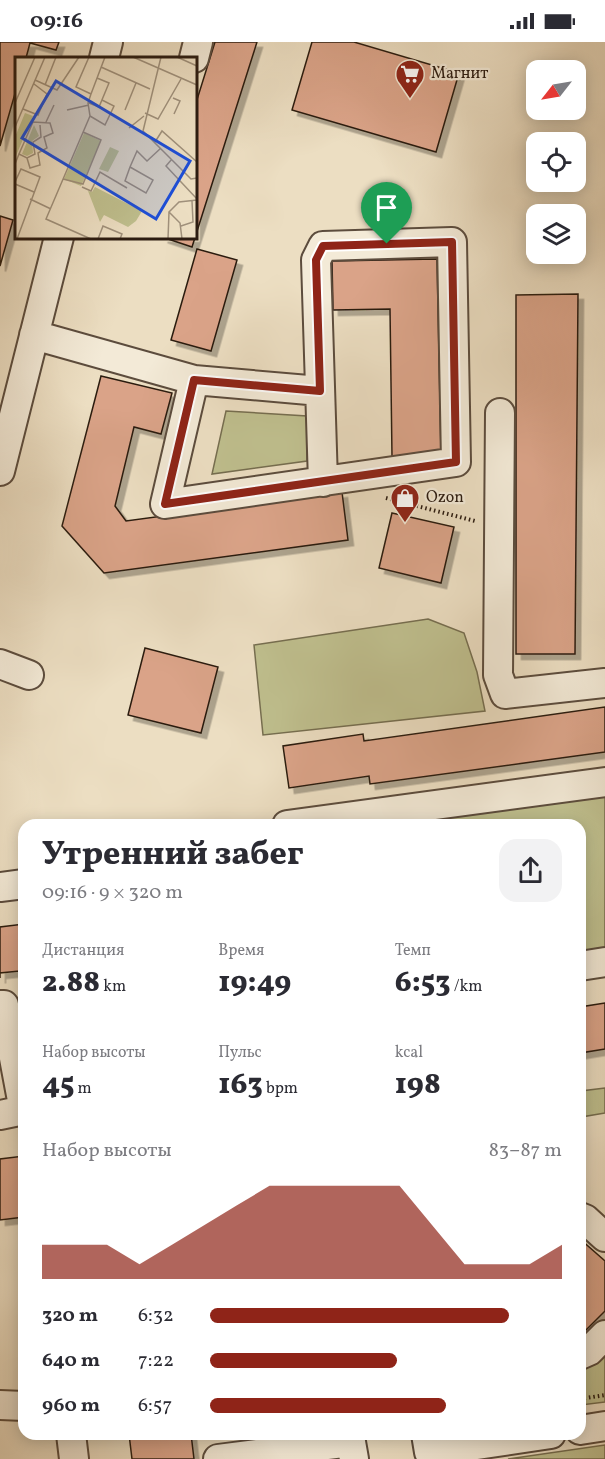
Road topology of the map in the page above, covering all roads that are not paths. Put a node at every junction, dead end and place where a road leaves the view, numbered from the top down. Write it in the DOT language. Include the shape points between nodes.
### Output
graph roads {
  1 [pos="108,42"];
  2 [pos="198,42"];
  3 [pos="104,57"];
  4 [pos="194,57"];
  5 [pos="60,238"];
  6 [pos="34,335"];
  7 [pos="194,380"];
  8 [pos="320,391"];
  9 [pos="8,405"];
  10 [pos="500,413"];
  11 [pos="0,471"];
  12 [pos="323,482"];
  13 [pos="0,664"];
  14 [pos="28,675"];
  15 [pos="605,683"];
  16 [pos="605,782"];
  17 [pos="331,819"];
  18 [pos="18,885"];
  19 [pos="0,887"];
  20 [pos="605,962"];
  21 [pos="586,965"];
  22 [pos="0,1005"];
  23 [pos="18,1079"];
  24 [pos="18,1112"];
  25 [pos="0,1115"];
  26 [pos="586,1220"];
  27 [pos="605,1237"];
  28 [pos="605,1335"];
  29 [pos="586,1352"];
  30 [pos="0,1405"];
  31 [pos="18,1406"];
  32 [pos="605,1426"];
  33 [pos="586,1429"];
  34 [pos="72,1440"];
  35 [pos="427,1440"];
  36 [pos="510,1440"];
  37 [pos="74,1459"];
  38 [pos="218,1459"];
  39 [pos="354,1459"];
  1 -- 3 [label="street"];
  2 -- 4 [label="street"];
  5 -- 6 [label="street"];
  6 -- 7 [label="street"];
  6 -- 9 [label="street"];
  7 -- 8 [label="street"];
  7 -- 12 [label="street" via="165,504"];
  8 -- 12 [label="street"];
  8 -- 12 [label="street" via="316,260 323,246 452,242 456,462"];
  9 -- 11 [label="street"];
  10 -- 15 [label="street" via="498,675 505,694"];
  13 -- 14 [label="street"];
  16 -- 17 [label="street"];
  18 -- 19 [label="street"];
  20 -- 21 [label="street"];
  22 -- 23 [label="street" via="4,1005"];
  24 -- 25 [label="street"];
  26 -- 27 [label="street"];
  28 -- 29 [label="street"];
  30 -- 31 [label="street"];
  32 -- 33 [label="street"];
  34 -- 37 [label="street"];
  35 -- 36 [label="street" via="429,1452"];
  38 -- 39 [label="street" via="351,1442"];
}
